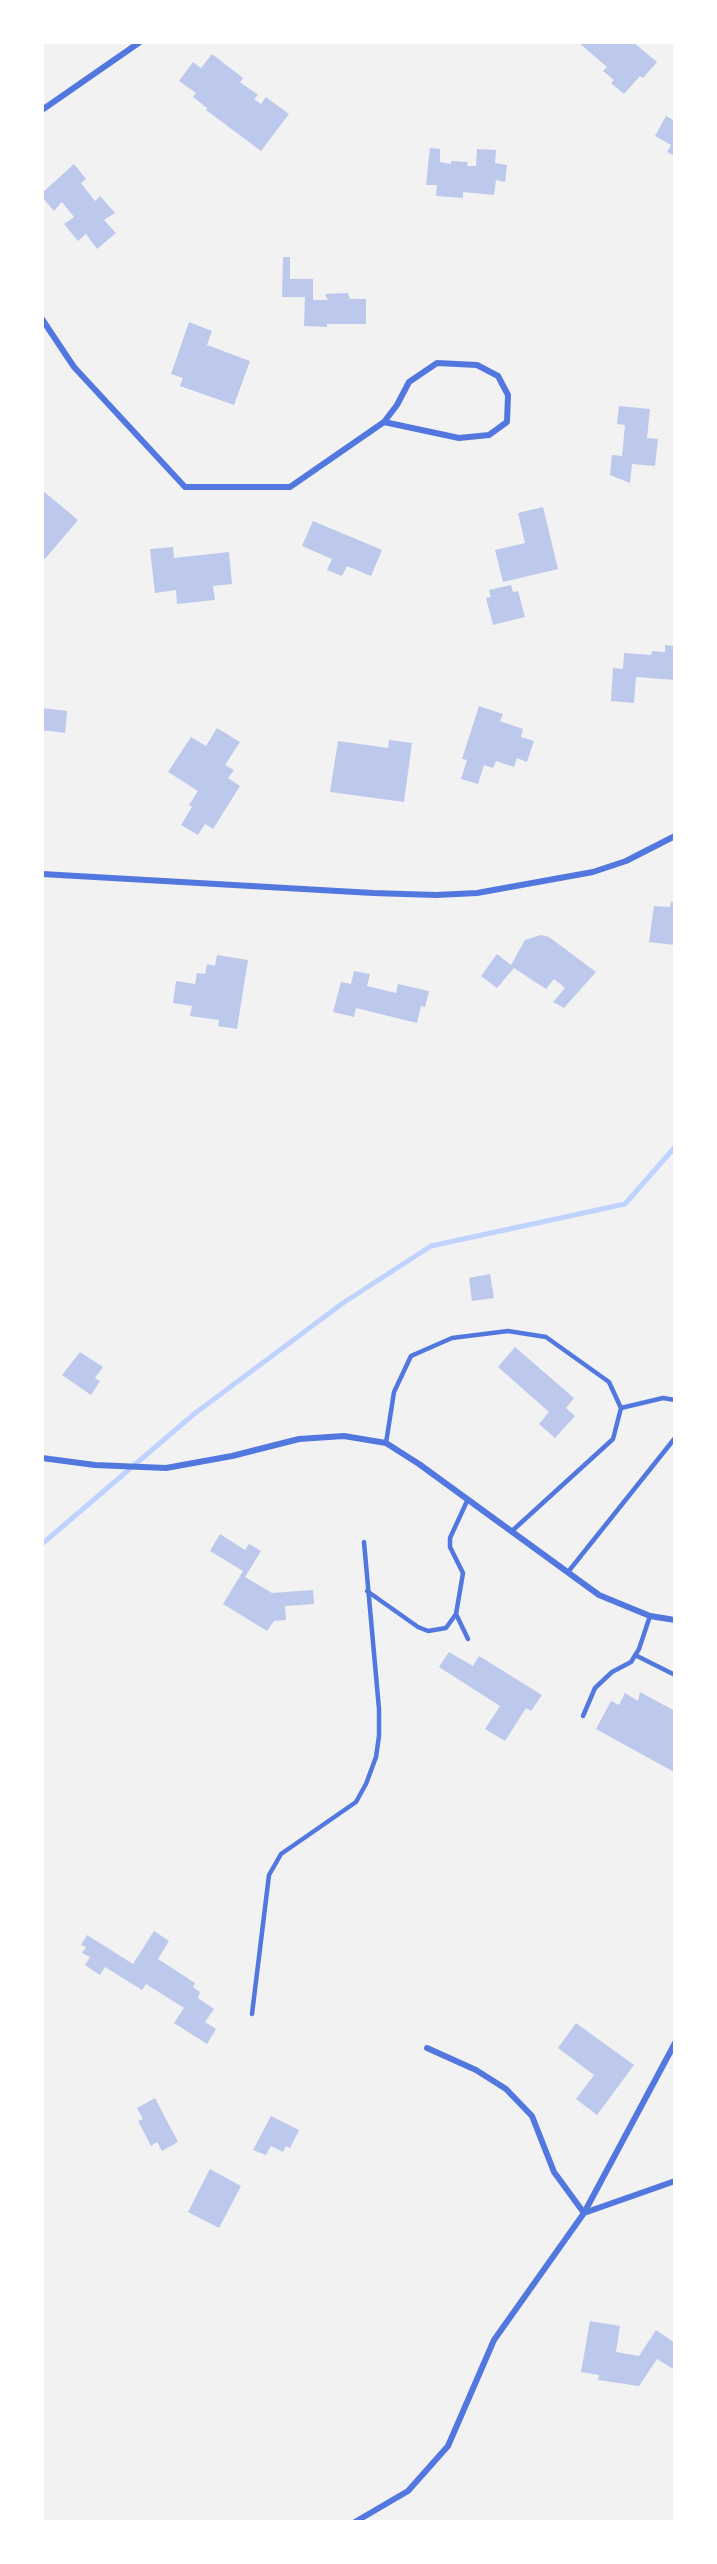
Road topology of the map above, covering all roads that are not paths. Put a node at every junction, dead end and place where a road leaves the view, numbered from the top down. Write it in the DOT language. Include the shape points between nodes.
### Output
graph roads {
  1 [pos="140,42"];
  2 [pos="42,110"];
  3 [pos="42,319"];
  4 [pos="384,422"];
  5 [pos="675,836"];
  6 [pos="42,874"];
  7 [pos="675,1400"];
  8 [pos="621,1408"];
  9 [pos="675,1438"];
  10 [pos="386,1443"];
  11 [pos="42,1458"];
  12 [pos="468,1499"];
  13 [pos="512,1531"];
  14 [pos="364,1542"];
  15 [pos="568,1572"];
  16 [pos="367,1591"];
  17 [pos="456,1614"];
  18 [pos="650,1616"];
  19 [pos="675,1620"];
  20 [pos="468,1639"];
  21 [pos="635,1655"];
  22 [pos="675,1675"];
  23 [pos="584,1716"];
  24 [pos="252,2014"];
  25 [pos="675,2043"];
  26 [pos="428,2048"];
  27 [pos="675,2181"];
  28 [pos="584,2213"];
  29 [pos="356,2522"];
  1 -- 2 [label="street"];
  3 -- 4 [label="street" via="74,367 185,488 290,487"];
  4 -- 4 [label="street" via="459,438 489,435 507,422 508,395 498,376 477,365 437,363 409,382"];
  5 -- 6 [label="street" via="626,861 593,872 477,893 374,893"];
  7 -- 8 [label="lane" via="653,1400"];
  8 -- 10 [label="lane" via="609,1382 546,1337 508,1331 452,1338 411,1356 394,1392"];
  8 -- 13 [label="lane" via="613,1439"];
  9 -- 15 [label="lane"];
  10 -- 11 [label="street" via="344,1436 299,1439 166,1468"];
  10 -- 12 [label="street"];
  12 -- 13 [label="street"];
  12 -- 17 [label="lane" via="450,1538 450,1547 463,1573"];
  13 -- 15 [label="street"];
  14 -- 16 [label="lane"];
  15 -- 18 [label="street" via="599,1595"];
  16 -- 17 [label="lane" via="428,1631 446,1628"];
  16 -- 24 [label="lane" via="379,1709 376,1757 356,1802 281,1854 270,1875"];
  17 -- 20 [label="lane"];
  18 -- 19 [label="street"];
  18 -- 21 [label="lane"];
  21 -- 22 [label="lane"];
  21 -- 23 [label="lane" via="595,1689"];
  25 -- 28 [label="street"];
  26 -- 28 [label="street" via="476,2070 506,2089 526,2109 554,2172"];
  27 -- 28 [label="street"];
  28 -- 29 [label="street" via="494,2340 448,2446 408,2491"];
}
